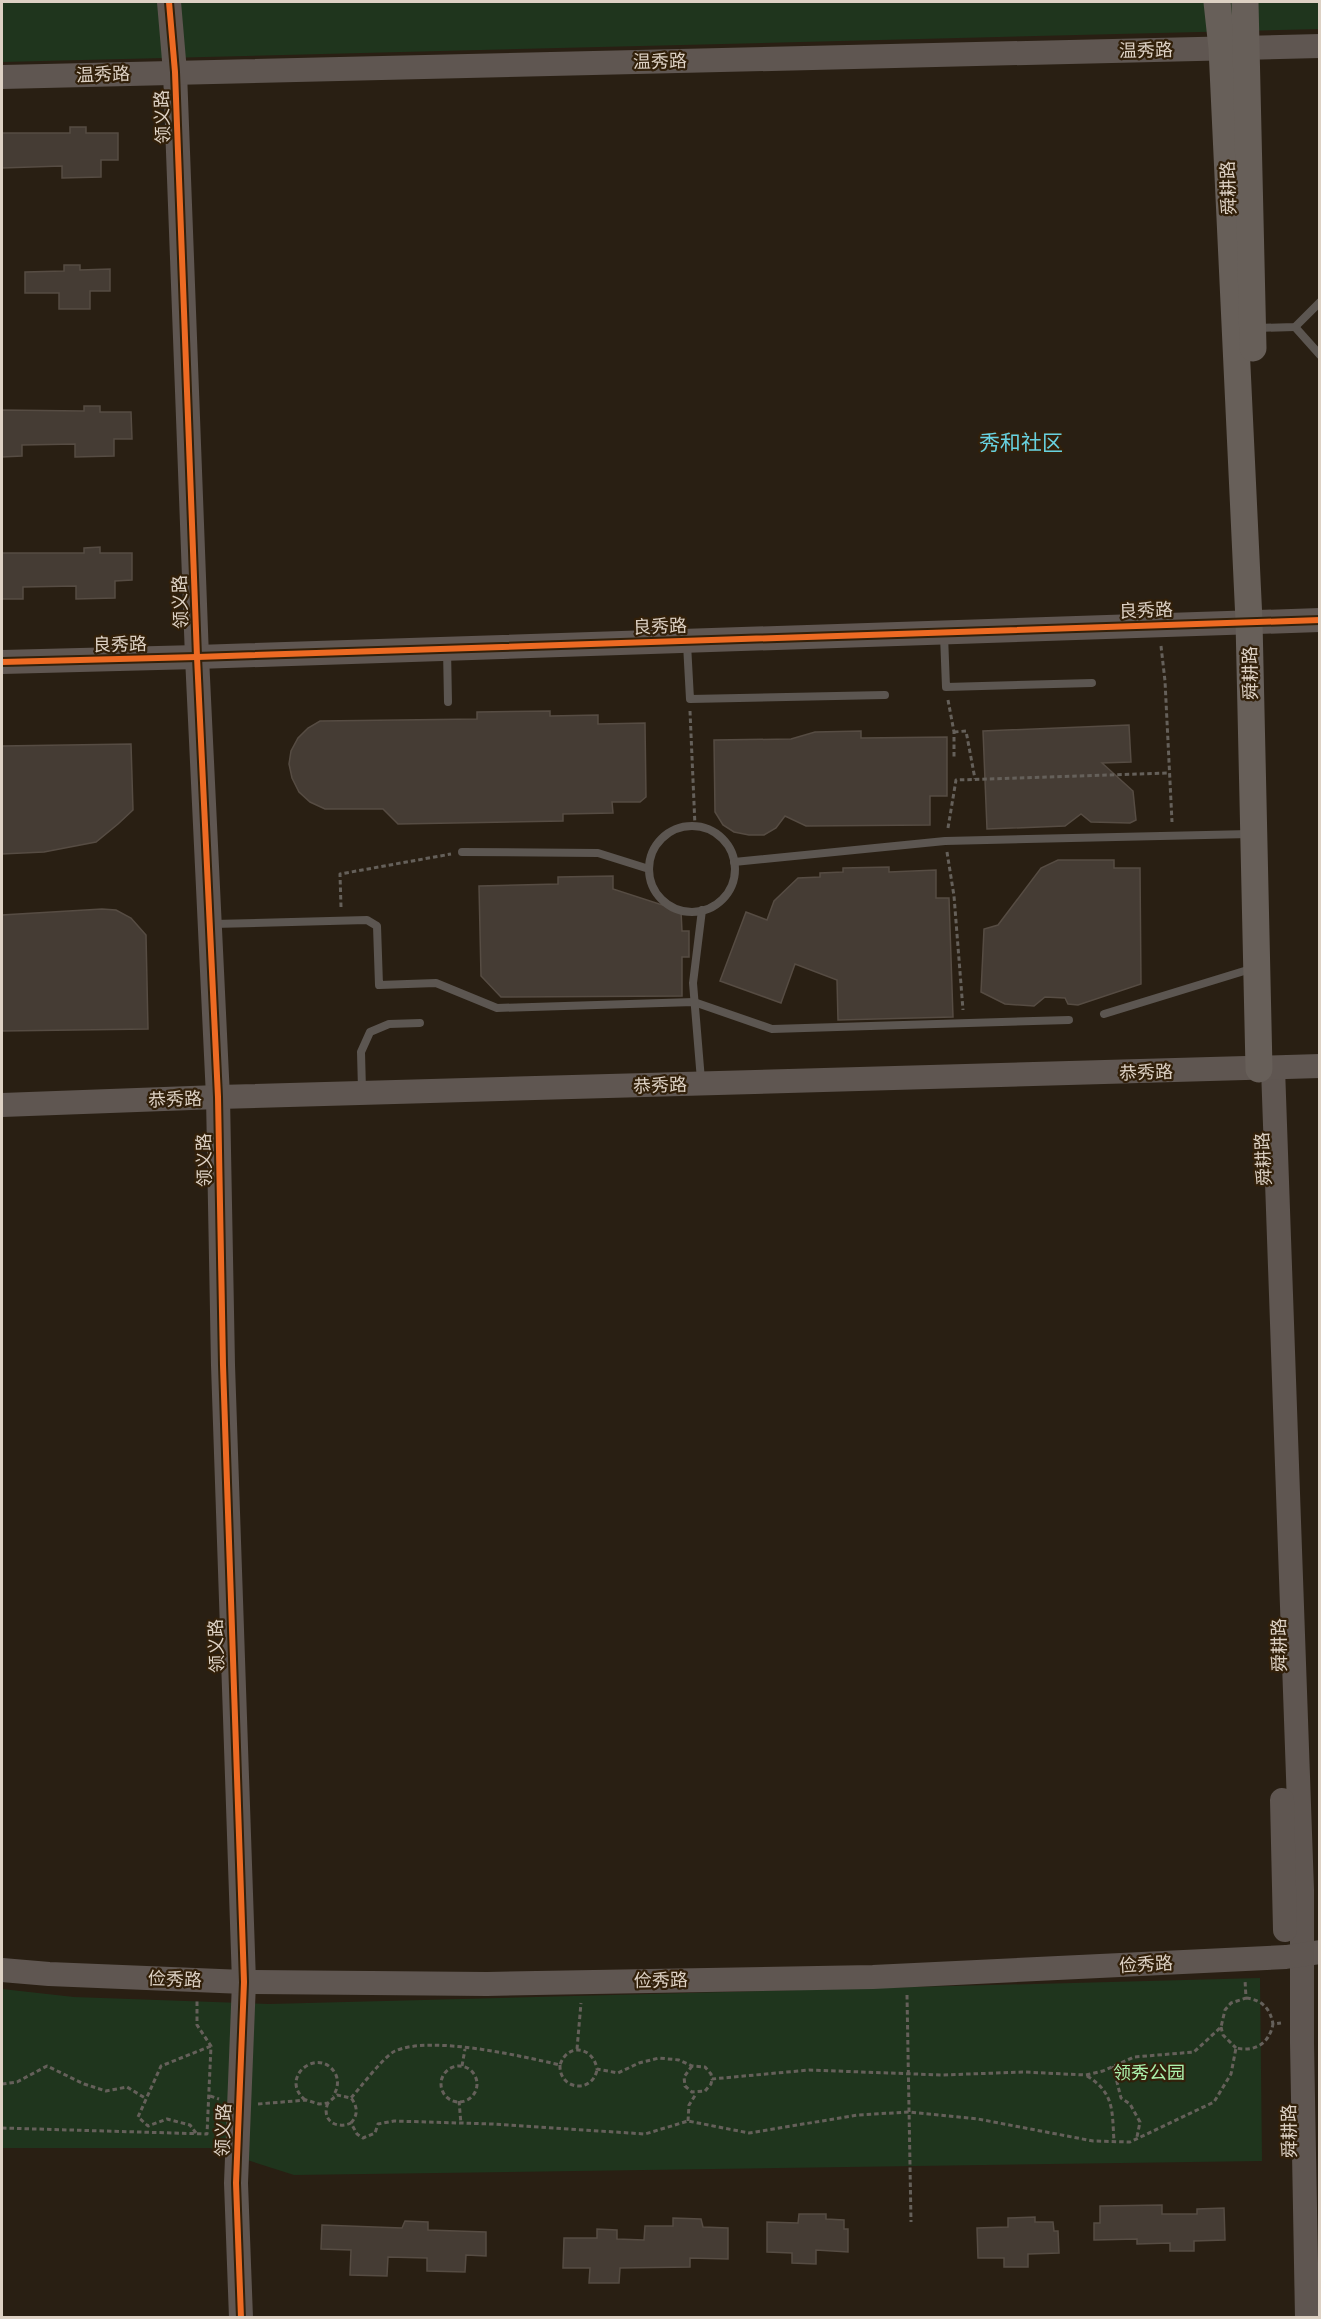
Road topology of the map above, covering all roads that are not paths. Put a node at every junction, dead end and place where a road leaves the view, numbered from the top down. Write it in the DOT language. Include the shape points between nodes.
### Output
graph roads {
  1 [pos="170,2"];
  2 [pos="1217,2"];
  3 [pos="1245,2"];
  4 [pos="1320,46"];
  5 [pos="1234,48"];
  6 [pos="175,72"];
  7 [pos="2,77"];
  8 [pos="1320,302"];
  9 [pos="1295,327"];
  10 [pos="1253,328"];
  11 [pos="1320,355"];
  12 [pos="1320,620"];
  13 [pos="1257,621"];
  14 [pos="944,632"];
  15 [pos="687,640"];
  16 [pos="447,649"];
  17 [pos="197,657"];
  18 [pos="2,662"];
  19 [pos="1092,683"];
  20 [pos="885,695"];
  21 [pos="448,702"];
  22 [pos="1254,834"];
  23 [pos="462,852"];
  24 [pos="734,862"];
  25 [pos="649,869"];
  26 [pos="702,910"];
  27 [pos="210,924"];
  28 [pos="1257,967"];
  29 [pos="694,1002"];
  30 [pos="1104,1014"];
  31 [pos="1069,1020"];
  32 [pos="420,1023"];
  33 [pos="1320,1066"];
  34 [pos="1266,1068"];
  35 [pos="701,1084"];
  36 [pos="362,1093"];
  37 [pos="218,1097"];
  38 [pos="2,1105"];
  39 [pos="1302,1954"];
  40 [pos="2,1970"];
  41 [pos="244,1982"];
  42 [pos="241,2318"];
  43 [pos="1292,2318"];
  44 [pos="1307,2318"];
  1 -- 6 [label="street, 领义路"];
  2 -- 5 [label="main road, 舜耕路"];
  3 -- 5 [label="main road, 舜耕路"];
  4 -- 5 [label="street, 温秀路"];
  5 -- 6 [label="street, 温秀路"];
  5 -- 10 [label="main road, 舜耕路"];
  5 -- 13 [label="main road, 舜耕路"];
  6 -- 7 [label="street, 温秀路"];
  6 -- 17 [label="street, 领义路"];
  8 -- 9 [label="lane"];
  9 -- 10 [label="lane"];
  9 -- 11 [label="lane"];
  10 -- 13 [label="main road, 舜耕路"];
  12 -- 13 [label="street, 良秀路"];
  13 -- 14 [label="street, 良秀路"];
  13 -- 22 [label="main road, 舜耕路"];
  13 -- 34 [label="main road, 舜耕路"];
  14 -- 15 [label="street, 良秀路"];
  14 -- 19 [label="lane" via="946,687"];
  15 -- 16 [label="street, 良秀路"];
  15 -- 20 [label="lane" via="690,699"];
  16 -- 17 [label="street, 良秀路"];
  16 -- 21 [label="lane"];
  17 -- 18 [label="street, 良秀路"];
  17 -- 27 [label="street, 领义路"];
  22 -- 24 [label="lane" via="945,841"];
  22 -- 28 [label="main road, 舜耕路"];
  23 -- 25 [label="lane" via="598,853"];
  24 -- 25 [label="lane" via="721,838 695,826 668,833 651,855"];
  24 -- 26 [label="lane" via="730,890 721,901"];
  25 -- 26 [label="lane" via="651,883 668,905 681,910"];
  26 -- 29 [label="lane"];
  27 -- 29 [label="lane" via="367,920 377,926 380,985 436,983 497,1008"];
  27 -- 37 [label="street, 领义路"];
  28 -- 30 [label="lane"];
  28 -- 34 [label="main road, 舜耕路"];
  29 -- 31 [label="lane" via="772,1029"];
  29 -- 35 [label="lane"];
  32 -- 36 [label="lane" via="389,1024 370,1032 361,1052"];
  33 -- 34 [label="street, 恭秀路"];
  34 -- 35 [label="street, 恭秀路"];
  34 -- 39 [label="street, 舜耕路" via="1295,1665"];
  35 -- 36 [label="street, 恭秀路"];
  36 -- 37 [label="street, 恭秀路"];
  37 -- 38 [label="street, 恭秀路"];
  37 -- 41 [label="street, 领义路"];
  39 -- 41 [label="street, 俭秀路" via="906,1975 487,1984"];
  39 -- 43 [label="street, 舜耕路" via="1280,2024"];
  39 -- 44 [label="street, 舜耕路"];
  40 -- 41 [label="street, 俭秀路"];
  41 -- 42 [label="street, 领义路" via="236,2183"];
}
